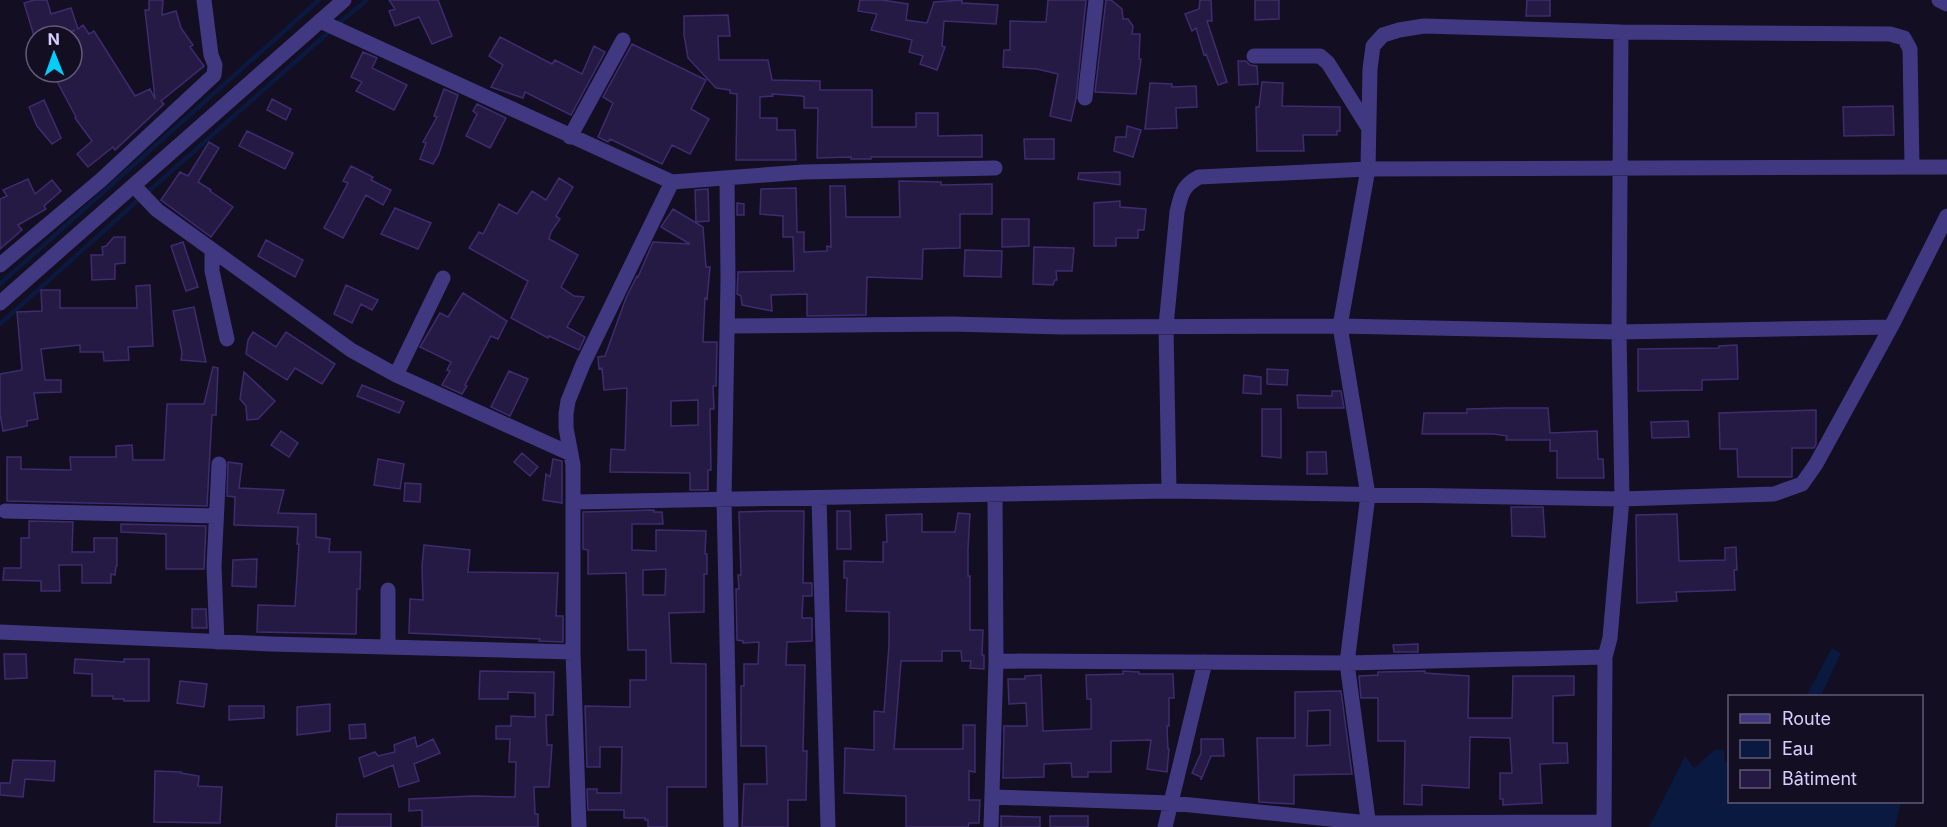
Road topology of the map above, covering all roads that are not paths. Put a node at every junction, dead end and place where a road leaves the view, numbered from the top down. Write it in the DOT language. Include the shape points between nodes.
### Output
graph roads {
  1 [pos="204,0"];
  2 [pos="344,0"];
  3 [pos="1096,0"];
  4 [pos="1939,0"];
  5 [pos="1947,4"];
  6 [pos="320,21"];
  7 [pos="1621,32"];
  8 [pos="623,40"];
  9 [pos="1254,56"];
  10 [pos="1085,99"];
  11 [pos="1368,127"];
  12 [pos="570,137"];
  13 [pos="1912,167"];
  14 [pos="1947,167"];
  15 [pos="995,168"];
  16 [pos="1620,168"];
  17 [pos="1368,169"];
  18 [pos="727,178"];
  19 [pos="672,182"];
  20 [pos="134,186"];
  21 [pos="1947,216"];
  22 [pos="212,250"];
  23 [pos="0,265"];
  24 [pos="443,278"];
  25 [pos="0,303"];
  26 [pos="728,326"];
  27 [pos="1166,326"];
  28 [pos="1340,326"];
  29 [pos="1891,327"];
  30 [pos="1619,332"];
  31 [pos="227,339"];
  32 [pos="396,375"];
  33 [pos="571,454"];
  34 [pos="219,464"];
  35 [pos="1169,491"];
  36 [pos="995,495"];
  37 [pos="1368,495"];
  38 [pos="819,498"];
  39 [pos="1622,499"];
  40 [pos="724,500"];
  41 [pos="573,502"];
  42 [pos="5,511"];
  43 [pos="216,516"];
  44 [pos="388,590"];
  45 [pos="0,632"];
  46 [pos="217,642"];
  47 [pos="388,647"];
  48 [pos="573,652"];
  49 [pos="1605,657"];
  50 [pos="996,662"];
  51 [pos="1205,662"];
  52 [pos="1347,663"];
  53 [pos="992,796"];
  54 [pos="1170,803"];
  55 [pos="1604,824"];
  56 [pos="1369,825"];
  57 [pos="579,827"];
  58 [pos="730,827"];
  59 [pos="828,827"];
  60 [pos="991,827"];
  61 [pos="1165,827"];
  1 -- 23 [label="street" via="214,75 101,180"];
  2 -- 6 [label="street"];
  3 -- 10 [label="street"];
  4 -- 5 [label="street"];
  6 -- 12 [label="street"];
  6 -- 20 [label="street"];
  7 -- 11 [label="street" via="1424,26 1383,35 1373,46"];
  7 -- 13 [label="street" via="1890,34 1904,38 1910,49"];
  7 -- 16 [label="street"];
  8 -- 12 [label="street"];
  9 -- 11 [label="street" via="1320,56"];
  11 -- 17 [label="street"];
  12 -- 19 [label="street"];
  13 -- 14 [label="street"];
  13 -- 16 [label="street"];
  15 -- 18 [label="street" via="803,172"];
  16 -- 17 [label="street"];
  16 -- 30 [label="street"];
  17 -- 27 [label="street" via="1199,177 1187,183 1177,212"];
  17 -- 28 [label="street"];
  18 -- 19 [label="street"];
  18 -- 26 [label="street"];
  19 -- 33 [label="street" via="568,401 566,428"];
  20 -- 22 [label="street" via="157,210"];
  20 -- 25 [label="street"];
  21 -- 29 [label="street"];
  22 -- 31 [label="street" via="212,271"];
  22 -- 32 [label="street" via="351,350"];
  24 -- 32 [label="street"];
  26 -- 27 [label="street"];
  26 -- 40 [label="street"];
  27 -- 28 [label="street"];
  27 -- 35 [label="street"];
  28 -- 30 [label="street"];
  28 -- 37 [label="street"];
  29 -- 30 [label="street"];
  29 -- 39 [label="street" via="1802,484 1774,494"];
  30 -- 39 [label="street"];
  32 -- 33 [label="street"];
  33 -- 41 [label="street"];
  34 -- 43 [label="street"];
  35 -- 36 [label="street"];
  35 -- 37 [label="street"];
  36 -- 38 [label="street"];
  36 -- 50 [label="street"];
  37 -- 39 [label="street"];
  37 -- 52 [label="street"];
  38 -- 40 [label="street"];
  38 -- 59 [label="street"];
  39 -- 49 [label="street"];
  40 -- 41 [label="street"];
  40 -- 58 [label="street"];
  41 -- 48 [label="street"];
  42 -- 43 [label="street"];
  43 -- 46 [label="street"];
  44 -- 47 [label="street"];
  45 -- 46 [label="street"];
  46 -- 47 [label="street"];
  47 -- 48 [label="street"];
  48 -- 57 [label="street"];
  49 -- 52 [label="street"];
  49 -- 55 [label="street"];
  50 -- 51 [label="street"];
  50 -- 53 [label="street"];
  51 -- 52 [label="street"];
  51 -- 54 [label="street"];
  52 -- 56 [label="street"];
  53 -- 54 [label="street"];
  53 -- 60 [label="street"];
  54 -- 56 [label="street"];
  54 -- 61 [label="street"];
  55 -- 56 [label="street"];
}
